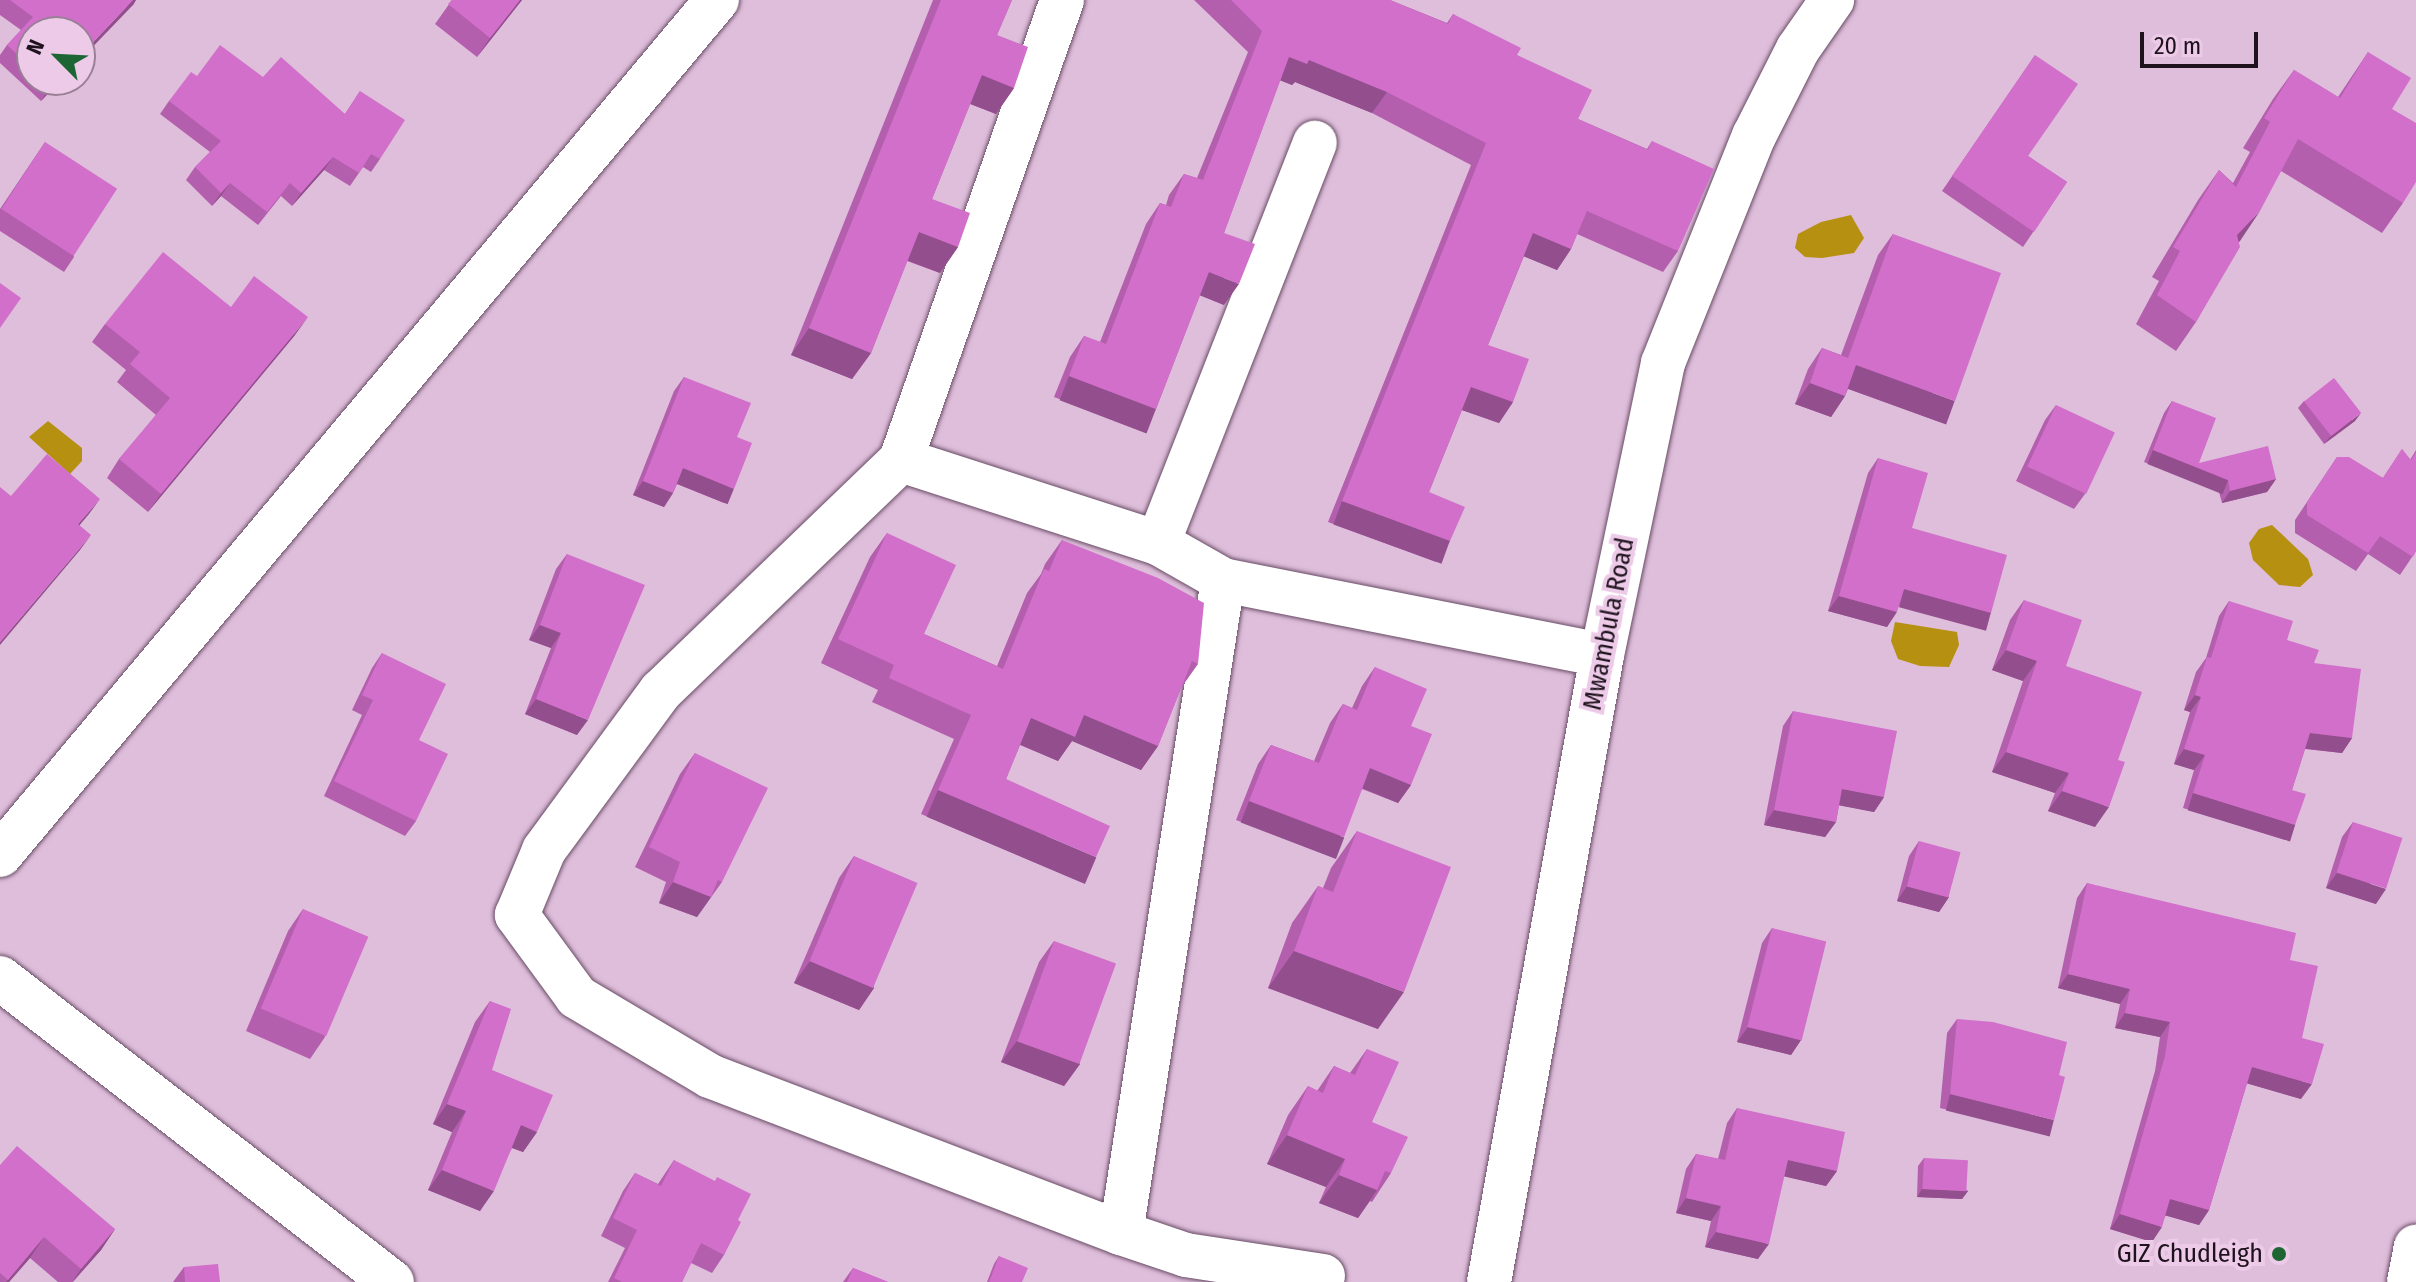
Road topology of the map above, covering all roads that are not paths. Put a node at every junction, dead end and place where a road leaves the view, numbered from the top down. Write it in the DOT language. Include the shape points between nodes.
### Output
graph roads {
  1 [pos="717,0"];
  2 [pos="1062,0"];
  3 [pos="1832,0"];
  4 [pos="1315,143"];
  5 [pos="901,460"];
  6 [pos="1158,543"];
  7 [pos="1223,580"];
  8 [pos="1602,655"];
  9 [pos="0,855"];
  10 [pos="0,978"];
  11 [pos="1121,1233"];
  12 [pos="2416,1247"];
  13 [pos="1323,1276"];
  14 [pos="392,1282"];
  15 [pos="1489,1282"];
  16 [pos="2409,1282"];
  1 -- 9 [label="street"];
  2 -- 5 [label="street"];
  3 -- 8 [label="street, Mwambula Road" via="1798,49 1754,136 1663,363"];
  4 -- 6 [label="street"];
  5 -- 6 [label="street"];
  5 -- 11 [label="street" via="661,691 544,850 517,915 577,997 710,1076"];
  6 -- 7 [label="street"];
  7 -- 8 [label="street"];
  7 -- 11 [label="street"];
  8 -- 15 [label="street, Mwambula Road"];
  10 -- 14 [label="street"];
  11 -- 13 [label="street" via="1186,1255"];
  12 -- 16 [label="street"];
}
